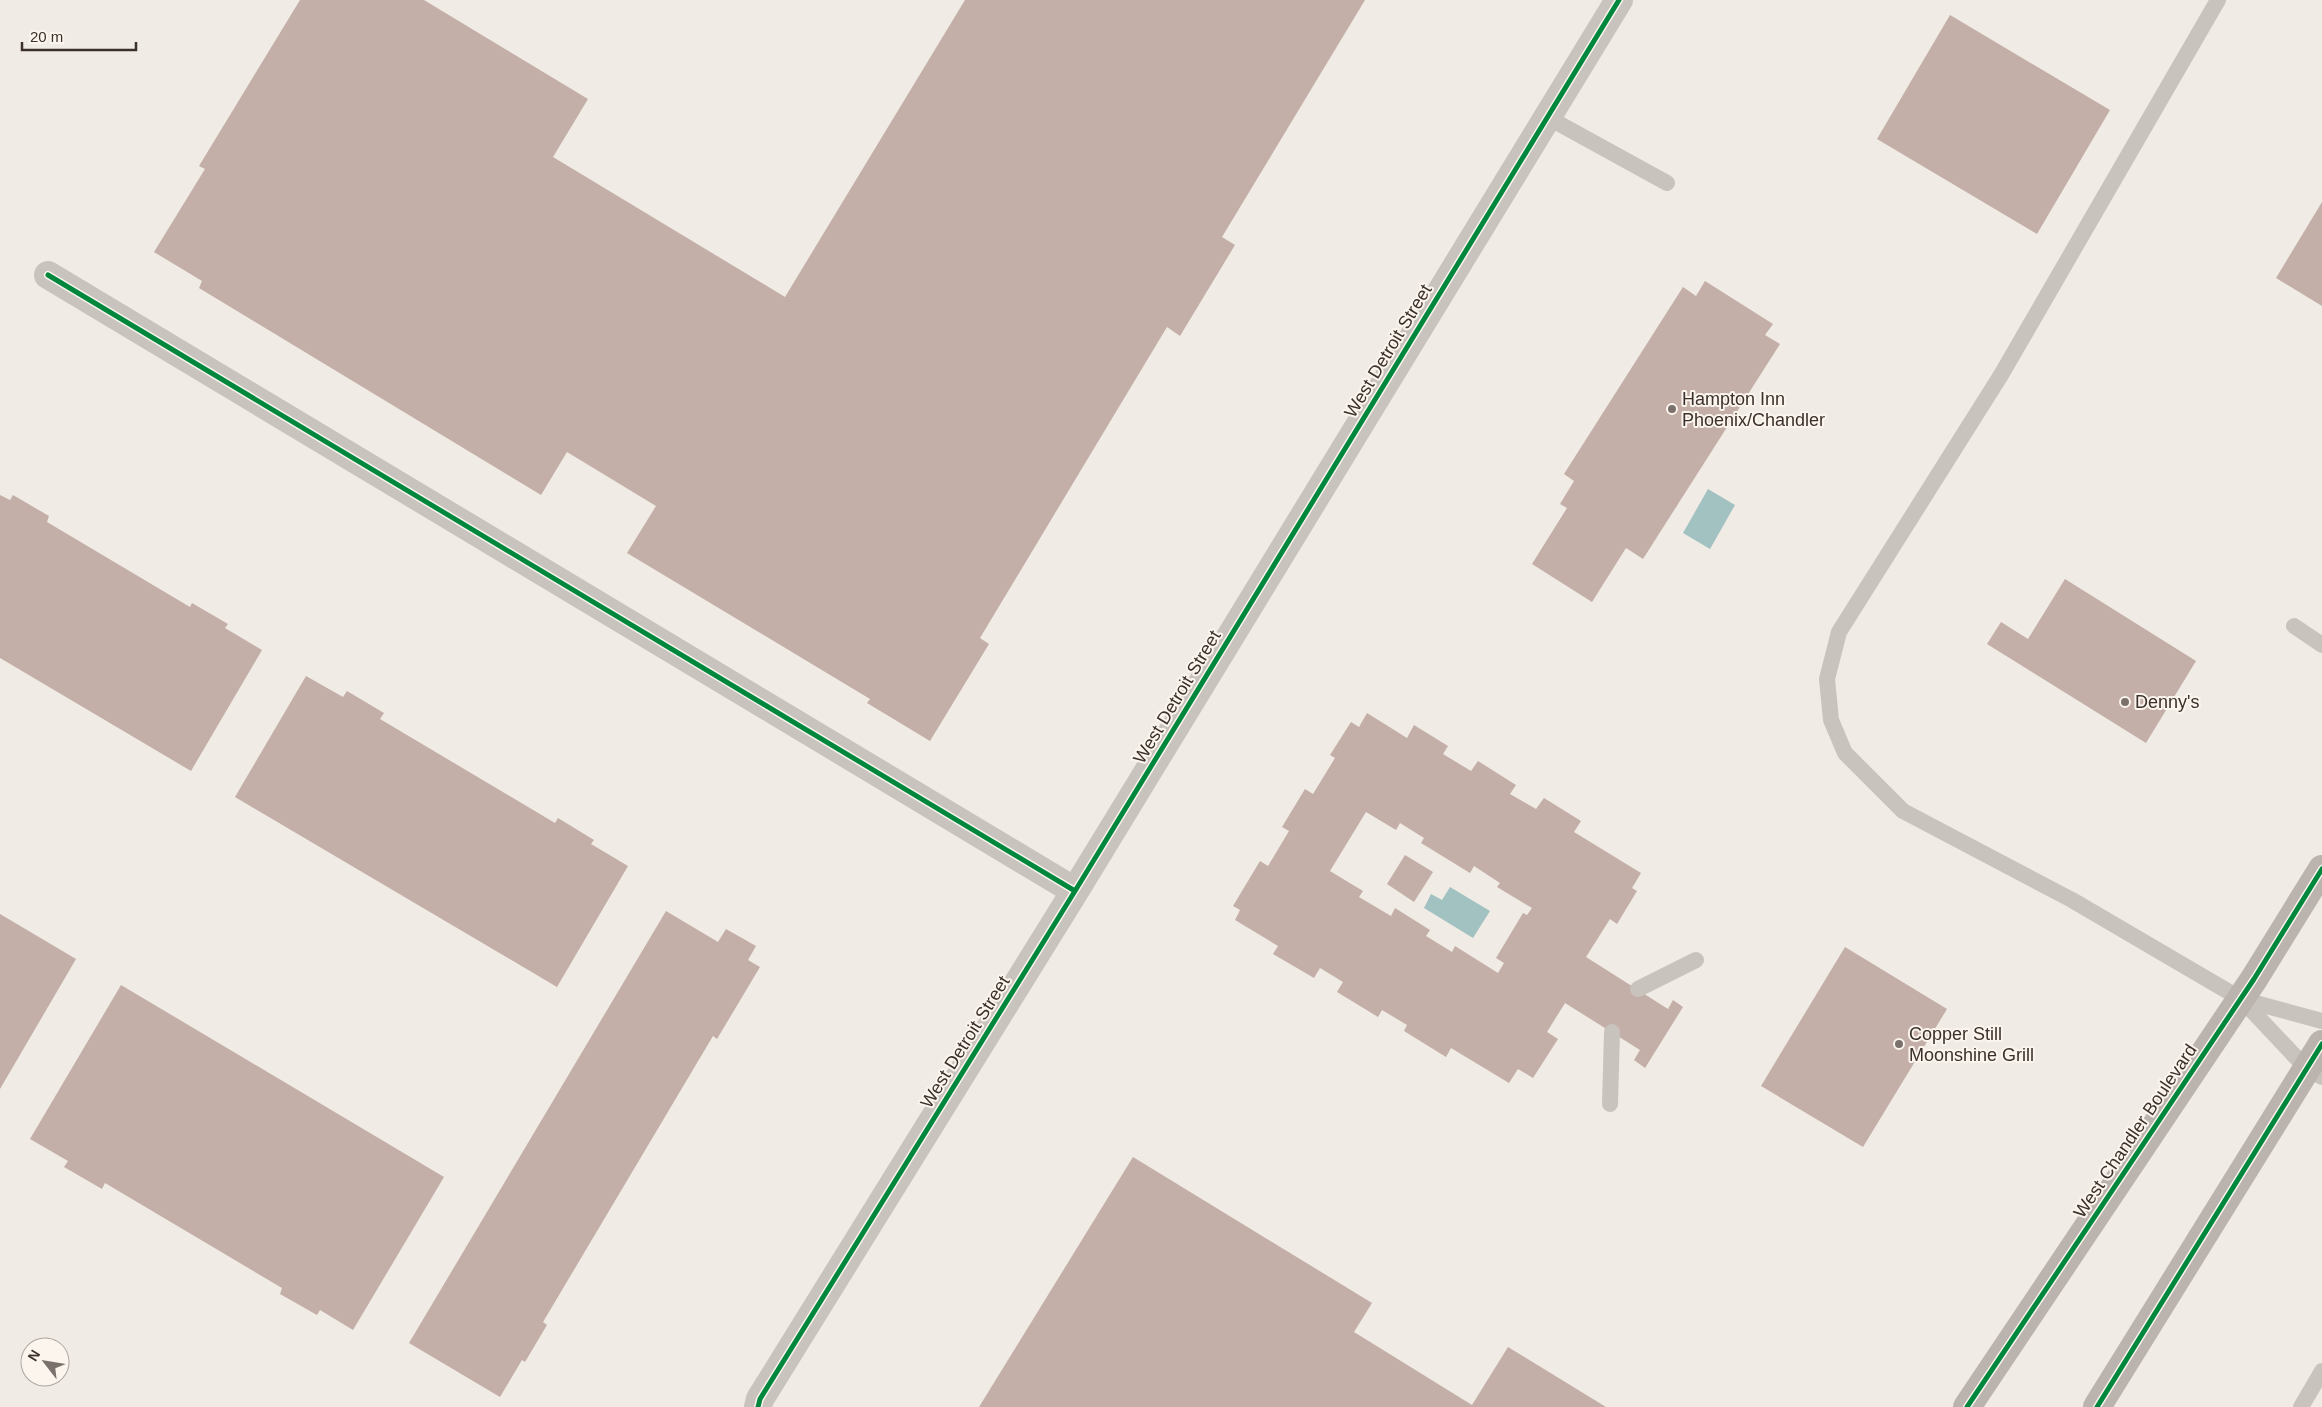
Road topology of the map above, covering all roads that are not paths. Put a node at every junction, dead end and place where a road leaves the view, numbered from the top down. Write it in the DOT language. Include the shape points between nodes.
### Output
graph roads {
  1 [pos="1619,0"];
  2 [pos="2218,0"];
  3 [pos="1547,117"];
  4 [pos="1667,183"];
  5 [pos="48,275"];
  6 [pos="2294,626"];
  7 [pos="2322,645"];
  8 [pos="2322,869"];
  9 [pos="1075,891"];
  10 [pos="1696,960"];
  11 [pos="1638,989"];
  12 [pos="2241,999"];
  13 [pos="2322,1021"];
  14 [pos="1612,1032"];
  15 [pos="2322,1044"];
  16 [pos="2314,1072"];
  17 [pos="1610,1104"];
  18 [pos="2322,1371"];
  19 [pos="758,1407"];
  20 [pos="1967,1407"];
  21 [pos="2097,1407"];
  22 [pos="2301,1407"];
  1 -- 3 [label="street, West Detroit Street"];
  2 -- 12 [label="lane" via="2001,375 1839,632 1827,679 1831,720 1845,753 1903,811 2072,900"];
  3 -- 4 [label="lane"];
  3 -- 9 [label="street, West Detroit Street"];
  5 -- 9 [label="street"];
  6 -- 7 [label="lane"];
  8 -- 12 [label="main road, West Chandler Boulevard"];
  9 -- 19 [label="street, West Detroit Street"];
  10 -- 11 [label="lane"];
  12 -- 13 [label="lane"];
  12 -- 16 [label="lane"];
  12 -- 20 [label="main road, West Chandler Boulevard"];
  14 -- 17 [label="lane"];
  15 -- 16 [label="main road"];
  16 -- 21 [label="main road"];
  18 -- 22 [label="lane"];
}
